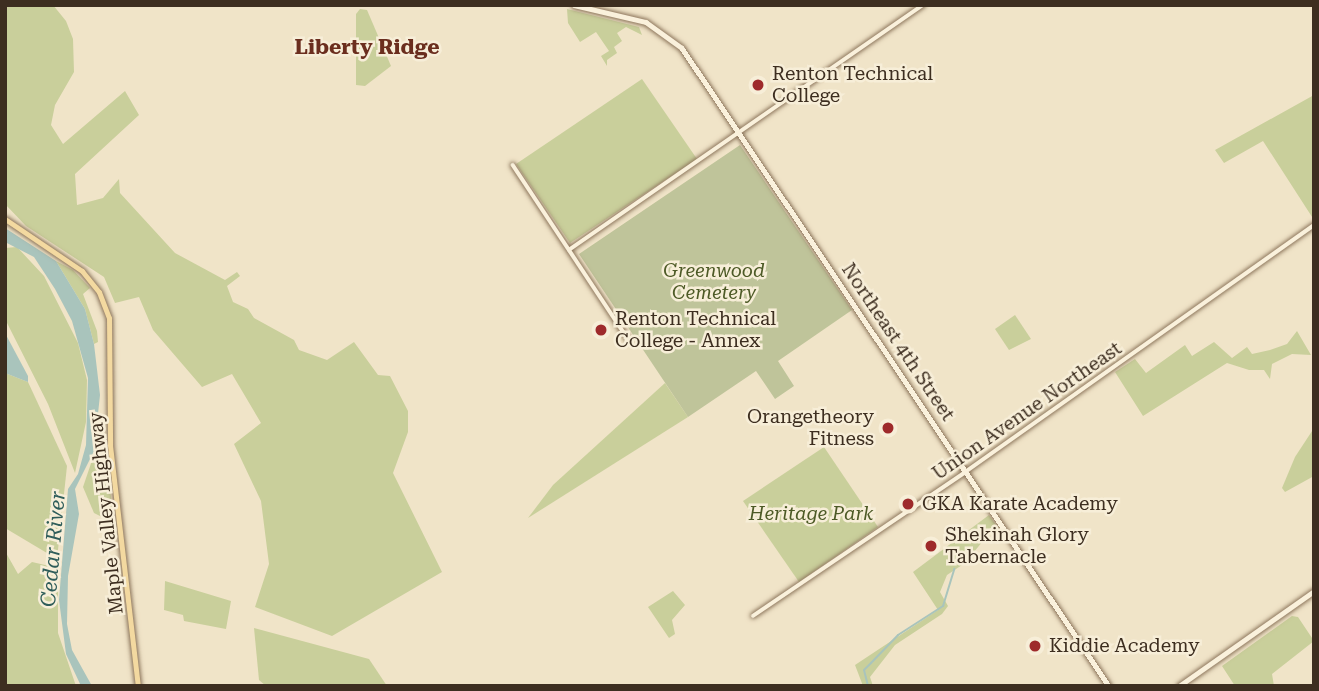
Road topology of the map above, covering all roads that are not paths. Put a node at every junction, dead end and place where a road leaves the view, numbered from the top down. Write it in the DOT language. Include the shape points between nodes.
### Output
graph roads {
  1 [pos="574,5"];
  2 [pos="923,5"];
  3 [pos="741,135"];
  4 [pos="513,165"];
  5 [pos="5,219"];
  6 [pos="1314,225"];
  7 [pos="569,250"];
  8 [pos="629,340"];
  9 [pos="968,471"];
  10 [pos="1314,591"];
  11 [pos="753,616"];
  12 [pos="138,686"];
  13 [pos="1109,686"];
  14 [pos="1179,686"];
  1 -- 3 [label="main road, Northeast 4th Street" via="652,25 682,48"];
  2 -- 3 [label="street"];
  3 -- 7 [label="street"];
  3 -- 9 [label="main road, Northeast 4th Street"];
  4 -- 7 [label="street"];
  5 -- 12 [label="main road, Maple Valley Highway" via="82,271 99,292 109,318 110,445"];
  6 -- 9 [label="street, Union Avenue Northeast"];
  7 -- 8 [label="street"];
  9 -- 11 [label="street, Union Avenue Northeast"];
  9 -- 13 [label="main road, Northeast 4th Street"];
  10 -- 14 [label="main road"];
}
